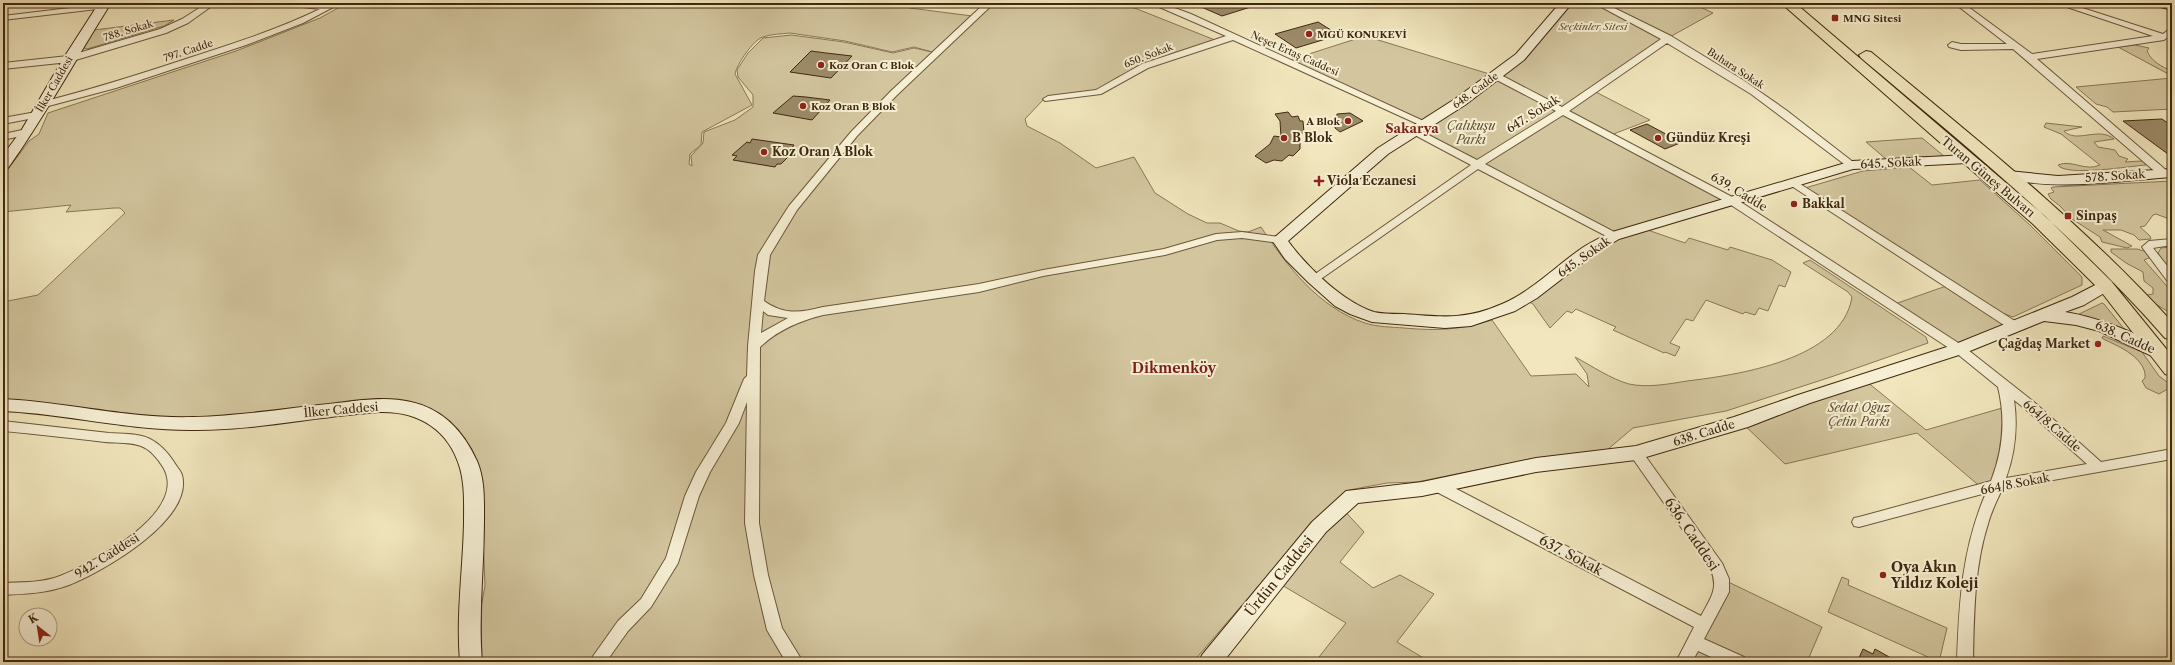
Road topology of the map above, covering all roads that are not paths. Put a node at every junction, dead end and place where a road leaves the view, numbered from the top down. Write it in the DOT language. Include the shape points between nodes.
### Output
graph roads {
  1 [pos="212,3"];
  2 [pos="286,3"];
  3 [pos="990,3"];
  4 [pos="1154,3"];
  5 [pos="1566,3"];
  6 [pos="1598,3"];
  7 [pos="1787,3"];
  8 [pos="1805,3"];
  9 [pos="1958,3"];
  10 [pos="2059,3"];
  11 [pos="2157,3"];
  12 [pos="104,5"];
  13 [pos="333,5"];
  14 [pos="2172,7"];
  15 [pos="3,18"];
  16 [pos="2172,30"];
  17 [pos="1233,37"];
  18 [pos="2168,37"];
  19 [pos="1668,38"];
  20 [pos="2172,44"];
  21 [pos="1952,45"];
  22 [pos="2015,46"];
  23 [pos="2030,57"];
  24 [pos="69,59"];
  25 [pos="3,66"];
  26 [pos="1496,76"];
  27 [pos="1048,99"];
  28 [pos="39,110"];
  29 [pos="1563,111"];
  30 [pos="3,121"];
  31 [pos="1420,127"];
  32 [pos="27,132"];
  33 [pos="3,138"];
  34 [pos="1967,159"];
  35 [pos="1478,164"];
  36 [pos="3,165"];
  37 [pos="1852,165"];
  38 [pos="2167,173"];
  39 [pos="2008,175"];
  40 [pos="2058,180"];
  41 [pos="1794,183"];
  42 [pos="2028,191"];
  43 [pos="1732,201"];
  44 [pos="1614,236"];
  45 [pos="1280,240"];
  46 [pos="2172,242"];
  47 [pos="1314,279"];
  48 [pos="2172,280"];
  49 [pos="2105,285"];
  50 [pos="758,302"];
  51 [pos="800,316"];
  52 [pos="2042,316"];
  53 [pos="2014,326"];
  54 [pos="2172,334"];
  55 [pos="754,346"];
  56 [pos="1958,349"];
  57 [pos="2161,353"];
  58 [pos="2172,369"];
  59 [pos="2004,384"];
  60 [pos="3,405"];
  61 [pos="3,426"];
  62 [pos="1636,453"];
  63 [pos="2172,454"];
  64 [pos="2100,468"];
  65 [pos="1997,485"];
  66 [pos="1438,486"];
  67 [pos="1353,496"];
  68 [pos="1859,522"];
  69 [pos="3,589"];
  70 [pos="1704,625"];
  71 [pos="1695,642"];
  72 [pos="470,656"];
  73 [pos="597,662"];
  74 [pos="795,662"];
  75 [pos="1210,662"];
  76 [pos="1684,662"];
  77 [pos="1738,662"];
  78 [pos="1964,662"];
  1 -- 24 [label="street, 788. Sokak" via="163,31"];
  2 -- 13 [label="street"];
  3 -- 50 [label="street" via="884,102 793,208 764,256"];
  4 -- 17 [label="street, Neşet Ertaş Caddesi"];
  5 -- 26 [label="street, 648. Cadde" via="1520,57"];
  6 -- 19 [label="street, Buhara Sokak"];
  7 -- 34 [label="main road, Turan Güneş Bulvarı"];
  8 -- 39 [label="main road, Turan Güneş Bulvarı"];
  9 -- 22 [label="street"];
  10 -- 18 [label="street"];
  11 -- 14 [label="street"];
  12 -- 15 [label="street"];
  12 -- 24 [label="street, İlker Caddesi"];
  13 -- 28 [label="street, 797. Cadde" via="233,47"];
  16 -- 18 [label="street"];
  17 -- 27 [label="street, 650. Sokak" via="1145,66 1098,92"];
  17 -- 31 [label="street, Neşet Ertaş Caddesi"];
  18 -- 20 [label="street"];
  18 -- 23 [label="street"];
  19 -- 29 [label="street, 647. Sokak"];
  19 -- 37 [label="street, Buhara Sokak" via="1742,83"];
  21 -- 22 [label="street"];
  22 -- 23 [label="street"];
  23 -- 38 [label="street"];
  24 -- 25 [label="street, 788. Sokak"];
  24 -- 28 [label="street, İlker Caddesi"];
  26 -- 29 [label="street, 639. Cadde"];
  26 -- 31 [label="street, 648. Cadde"];
  28 -- 30 [label="street, 797. Cadde"];
  28 -- 32 [label="street, İlker Caddesi"];
  29 -- 35 [label="street, 647. Sokak"];
  29 -- 43 [label="street, 639. Cadde"];
  31 -- 35 [label="street, Neşet Ertaş Caddesi"];
  31 -- 45 [label="street, 648. Cadde" via="1383,151"];
  32 -- 33 [label="street"];
  32 -- 36 [label="street, İlker Caddesi"];
  34 -- 37 [label="street, 645. Sokak"];
  34 -- 49 [label="main road, Turan Güneş Bulvarı" via="2039,220"];
  35 -- 44 [label="street, Neşet Ertaş Caddesi"];
  35 -- 47 [label="street, 647. Sokak"];
  37 -- 41 [label="street, 645. Sokak"];
  38 -- 40 [label="street, 578. Sokak"];
  39 -- 40 [label="street"];
  39 -- 42 [label="main road, Turan Güneş Bulvarı"];
  40 -- 42 [label="street" via="2035,184"];
  41 -- 43 [label="street, 645. Sokak"];
  41 -- 53 [label="street"];
  42 -- 54 [label="main road, Turan Güneş Bulvarı" via="2099,254"];
  43 -- 44 [label="street, 645. Sokak"];
  43 -- 56 [label="street, 639. Cadde"];
  44 -- 47 [label="street, 645. Sokak" via="1588,251 1531,294 1509,307 1471,321 1445,323 1372,317 1341,302"];
  45 -- 47 [label="street, 645. Sokak" via="1291,256"];
  45 -- 51 [label="street" via="1242,236 1216,237 1165,252 1043,273 979,288"];
  46 -- 48 [label="street" via="2153,243 2147,247"];
  49 -- 52 [label="street, 638. Cadde" via="2078,301"];
  49 -- 57 [label="main road, Turan Güneş Bulvarı"];
  50 -- 51 [label="street" via="772,312"];
  50 -- 55 [label="street"];
  51 -- 55 [label="street" via="775,329"];
  52 -- 53 [label="street, 638. Cadde"];
  52 -- 57 [label="street, 638. Cadde" via="2071,318 2102,325"];
  53 -- 56 [label="street, 638. Cadde"];
  55 -- 73 [label="street" via="749,383 743,399 692,496 673,559 646,603 623,626"];
  55 -- 74 [label="street" via="752,523 761,575 775,630"];
  56 -- 59 [label="street, 639. Cadde"];
  56 -- 62 [label="street, 638. Cadde" via="1741,422"];
  57 -- 58 [label="main road, Turan Güneş Bulvarı"];
  59 -- 64 [label="street, 664/8.Cadde"];
  59 -- 65 [label="street" via="2011,425 2008,453"];
  60 -- 72 [label="street, İlker Caddesi" via="191,424 372,406 410,408 422,412 446,428 454,438 468,462 472,475 474,498"];
  61 -- 69 [label="street, 942. Caddesi" via="143,441 151,445 175,471 176,494 153,525 132,542 84,572 62,582 39,587"];
  62 -- 66 [label="street, 638. Cadde" via="1536,466"];
  62 -- 70 [label="street, 636. Caddesi" via="1720,572 1721,592"];
  63 -- 64 [label="street, 664/8 Sokak"];
  64 -- 65 [label="street, 664/8 Sokak"];
  65 -- 68 [label="street, 664/8 Sokak"];
  65 -- 78 [label="street" via="1986,506 1979,530 1969,590"];
  66 -- 67 [label="street, 638. Cadde"];
  66 -- 70 [label="street, 637. Sokak"];
  67 -- 75 [label="street, Ürdün Caddesi" via="1319,527"];
  70 -- 71 [label="street, 636. Caddesi"];
  71 -- 76 [label="street, 636. Caddesi"];
  71 -- 77 [label="street"];
}
